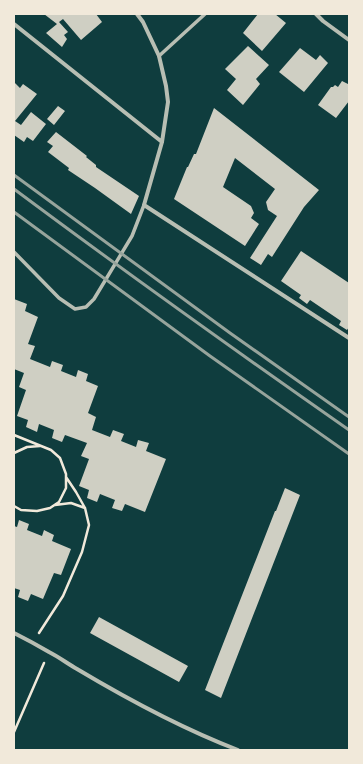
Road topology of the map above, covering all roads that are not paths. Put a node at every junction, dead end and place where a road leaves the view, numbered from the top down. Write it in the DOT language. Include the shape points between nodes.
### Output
graph roads {
  1 [pos="137,14"];
  2 [pos="204,14"];
  3 [pos="316,14"];
  4 [pos="14,24"];
  5 [pos="349,40"];
  6 [pos="159,56"];
  7 [pos="162,142"];
  8 [pos="144,205"];
  9 [pos="14,252"];
  10 [pos="349,338"];
  11 [pos="14,632"];
  12 [pos="238,750"];
  1 -- 6 [label="street"];
  2 -- 6 [label="street"];
  3 -- 5 [label="street"];
  4 -- 7 [label="street"];
  6 -- 7 [label="street" via="168,102"];
  7 -- 8 [label="street"];
  8 -- 9 [label="street" via="132,236 94,299 86,307 75,309 59,298"];
  8 -- 10 [label="street"];
  11 -- 12 [label="street" via="174,722"];
}
